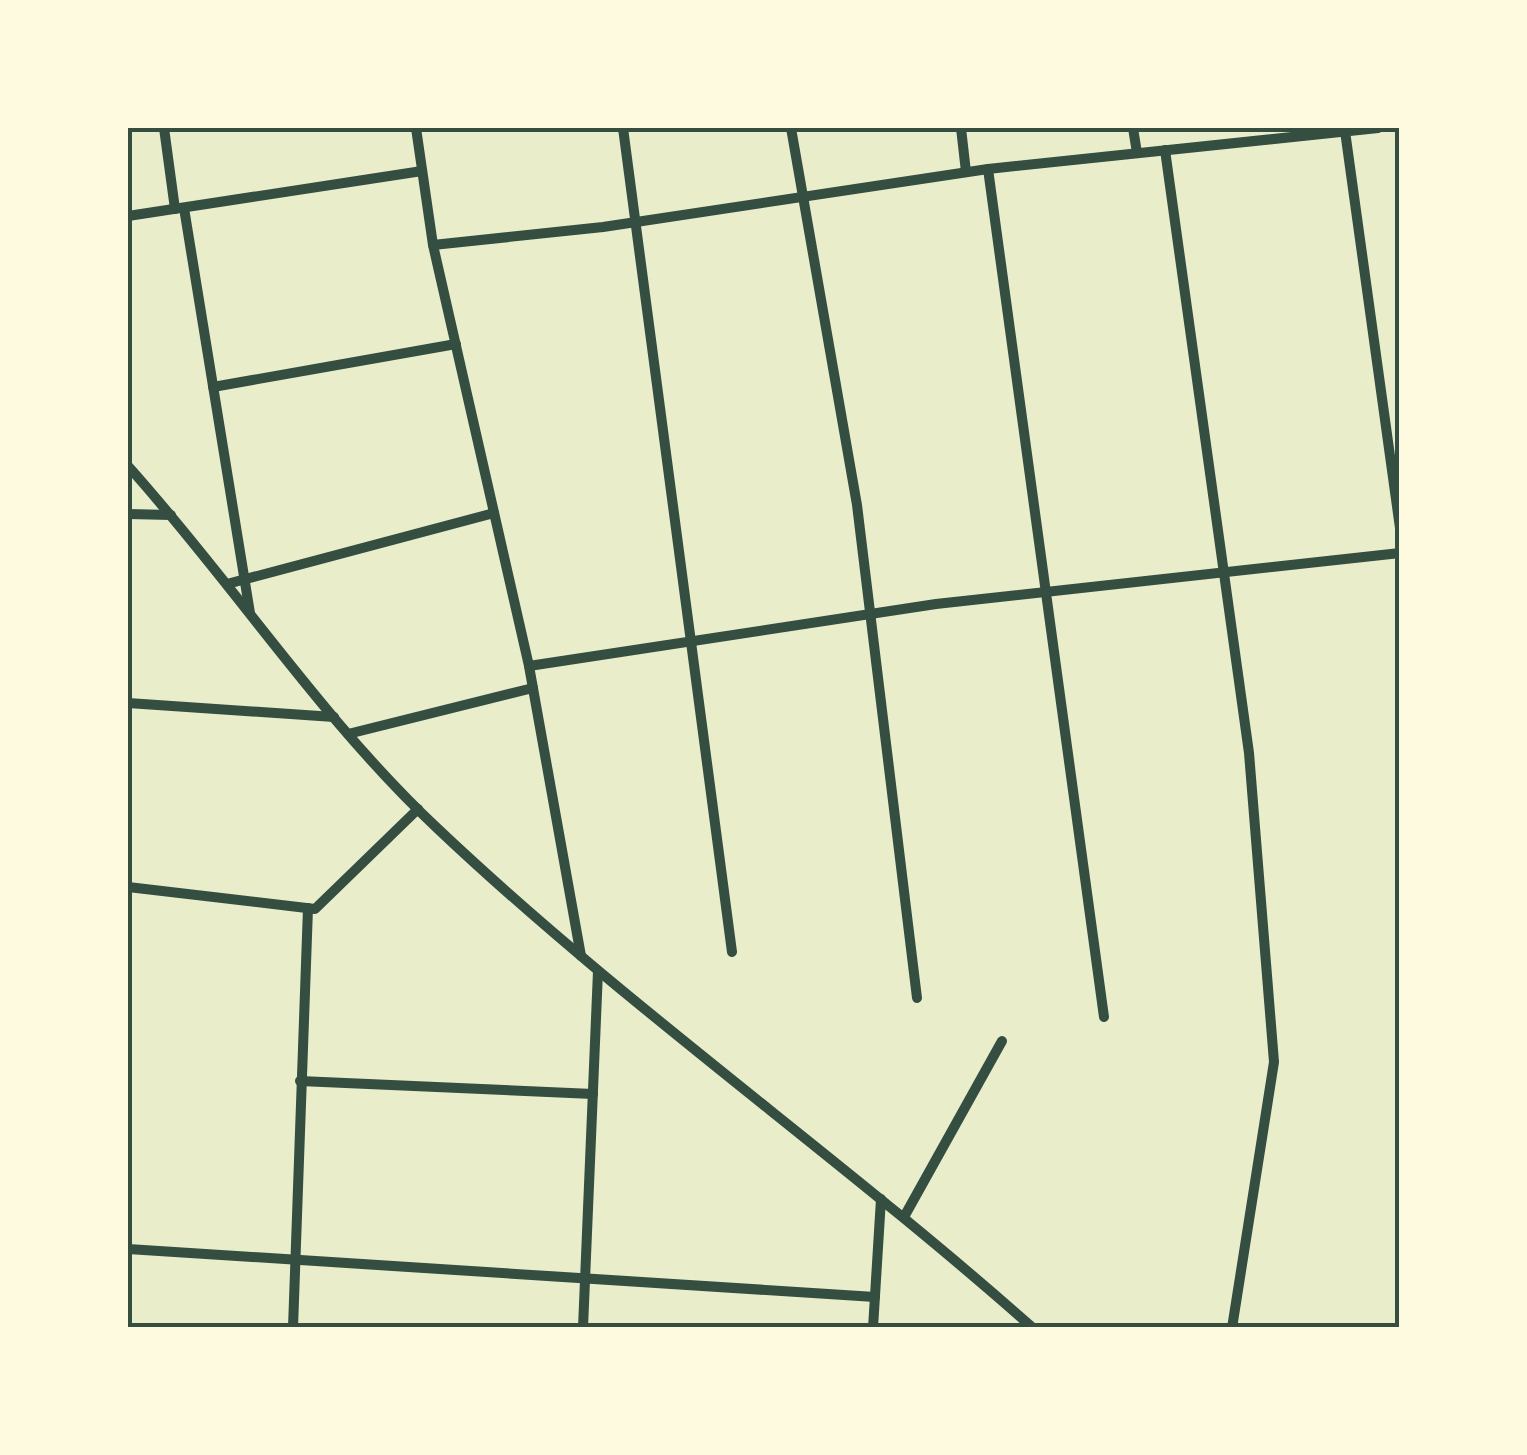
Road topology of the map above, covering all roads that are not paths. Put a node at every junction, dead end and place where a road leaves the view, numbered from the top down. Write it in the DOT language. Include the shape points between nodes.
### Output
graph roads {
  1 [pos="164,128"];
  2 [pos="416,128"];
  3 [pos="623,128"];
  4 [pos="791,128"];
  5 [pos="961,128"];
  6 [pos="1133,128"];
  7 [pos="1378,128"];
  8 [pos="1306,131"];
  9 [pos="1345,131"];
  10 [pos="1166,150"];
  11 [pos="1136,153"];
  12 [pos="988,169"];
  13 [pos="422,171"];
  14 [pos="966,172"];
  15 [pos="803,196"];
  16 [pos="179,208"];
  17 [pos="128,216"];
  18 [pos="636,222"];
  19 [pos="433,245"];
  20 [pos="456,344"];
  21 [pos="213,388"];
  22 [pos="128,466"];
  23 [pos="494,513"];
  24 [pos="128,514"];
  25 [pos="171,515"];
  26 [pos="1400,528"];
  27 [pos="1400,553"];
  28 [pos="1224,572"];
  29 [pos="245,579"];
  30 [pos="226,584"];
  31 [pos="1046,592"];
  32 [pos="250,614"];
  33 [pos="870,614"];
  34 [pos="689,642"];
  35 [pos="529,666"];
  36 [pos="533,688"];
  37 [pos="128,703"];
  38 [pos="334,717"];
  39 [pos="348,734"];
  40 [pos="418,809"];
  41 [pos="128,887"];
  42 [pos="308,908"];
  43 [pos="732,952"];
  44 [pos="581,956"];
  45 [pos="598,971"];
  46 [pos="917,998"];
  47 [pos="1104,1017"];
  48 [pos="1002,1041"];
  49 [pos="300,1081"];
  50 [pos="592,1094"];
  51 [pos="881,1199"];
  52 [pos="904,1217"];
  53 [pos="128,1249"];
  54 [pos="294,1260"];
  55 [pos="585,1278"];
  56 [pos="875,1296"];
  57 [pos="293,1328"];
  58 [pos="582,1328"];
  59 [pos="873,1328"];
  60 [pos="1033,1328"];
  61 [pos="1232,1328"];
  1 -- 16 [label="street"];
  2 -- 13 [label="street"];
  3 -- 18 [label="street"];
  4 -- 15 [label="street"];
  5 -- 14 [label="street"];
  6 -- 11 [label="street"];
  7 -- 9 [label="street"];
  8 -- 9 [label="street"];
  8 -- 10 [label="street"];
  9 -- 26 [label="street"];
  10 -- 11 [label="street"];
  10 -- 28 [label="street"];
  11 -- 12 [label="street"];
  12 -- 14 [label="street"];
  12 -- 31 [label="street"];
  13 -- 16 [label="street"];
  13 -- 19 [label="street"];
  14 -- 15 [label="street"];
  15 -- 18 [label="street"];
  15 -- 33 [label="street" via="858,505"];
  16 -- 17 [label="street"];
  16 -- 21 [label="street"];
  18 -- 19 [label="street"];
  18 -- 34 [label="street"];
  19 -- 20 [label="street"];
  20 -- 21 [label="street"];
  20 -- 23 [label="street"];
  21 -- 29 [label="street"];
  22 -- 25 [label="street"];
  23 -- 29 [label="street"];
  23 -- 35 [label="street"];
  24 -- 25 [label="street"];
  25 -- 30 [label="street"];
  27 -- 28 [label="street"];
  28 -- 31 [label="street"];
  28 -- 61 [label="street" via="1248,753 1274,1062"];
  29 -- 30 [label="street"];
  29 -- 32 [label="street"];
  30 -- 32 [label="street"];
  31 -- 33 [label="street"];
  31 -- 47 [label="street"];
  32 -- 38 [label="street"];
  33 -- 34 [label="street"];
  33 -- 46 [label="street"];
  34 -- 35 [label="street"];
  34 -- 43 [label="street"];
  35 -- 36 [label="street"];
  36 -- 39 [label="street"];
  36 -- 44 [label="street"];
  37 -- 38 [label="street"];
  38 -- 39 [label="street"];
  39 -- 40 [label="street"];
  40 -- 42 [label="street" via="315,909"];
  40 -- 44 [label="street"];
  41 -- 42 [label="street"];
  42 -- 49 [label="street"];
  44 -- 45 [label="street"];
  45 -- 50 [label="street"];
  45 -- 51 [label="street"];
  48 -- 52 [label="street"];
  49 -- 50 [label="street"];
  49 -- 54 [label="street"];
  50 -- 55 [label="street"];
  51 -- 52 [label="street"];
  51 -- 56 [label="street"];
  52 -- 60 [label="street"];
  53 -- 54 [label="street"];
  54 -- 55 [label="street"];
  54 -- 57 [label="street"];
  55 -- 56 [label="street"];
  55 -- 58 [label="street"];
  56 -- 59 [label="street"];
}
